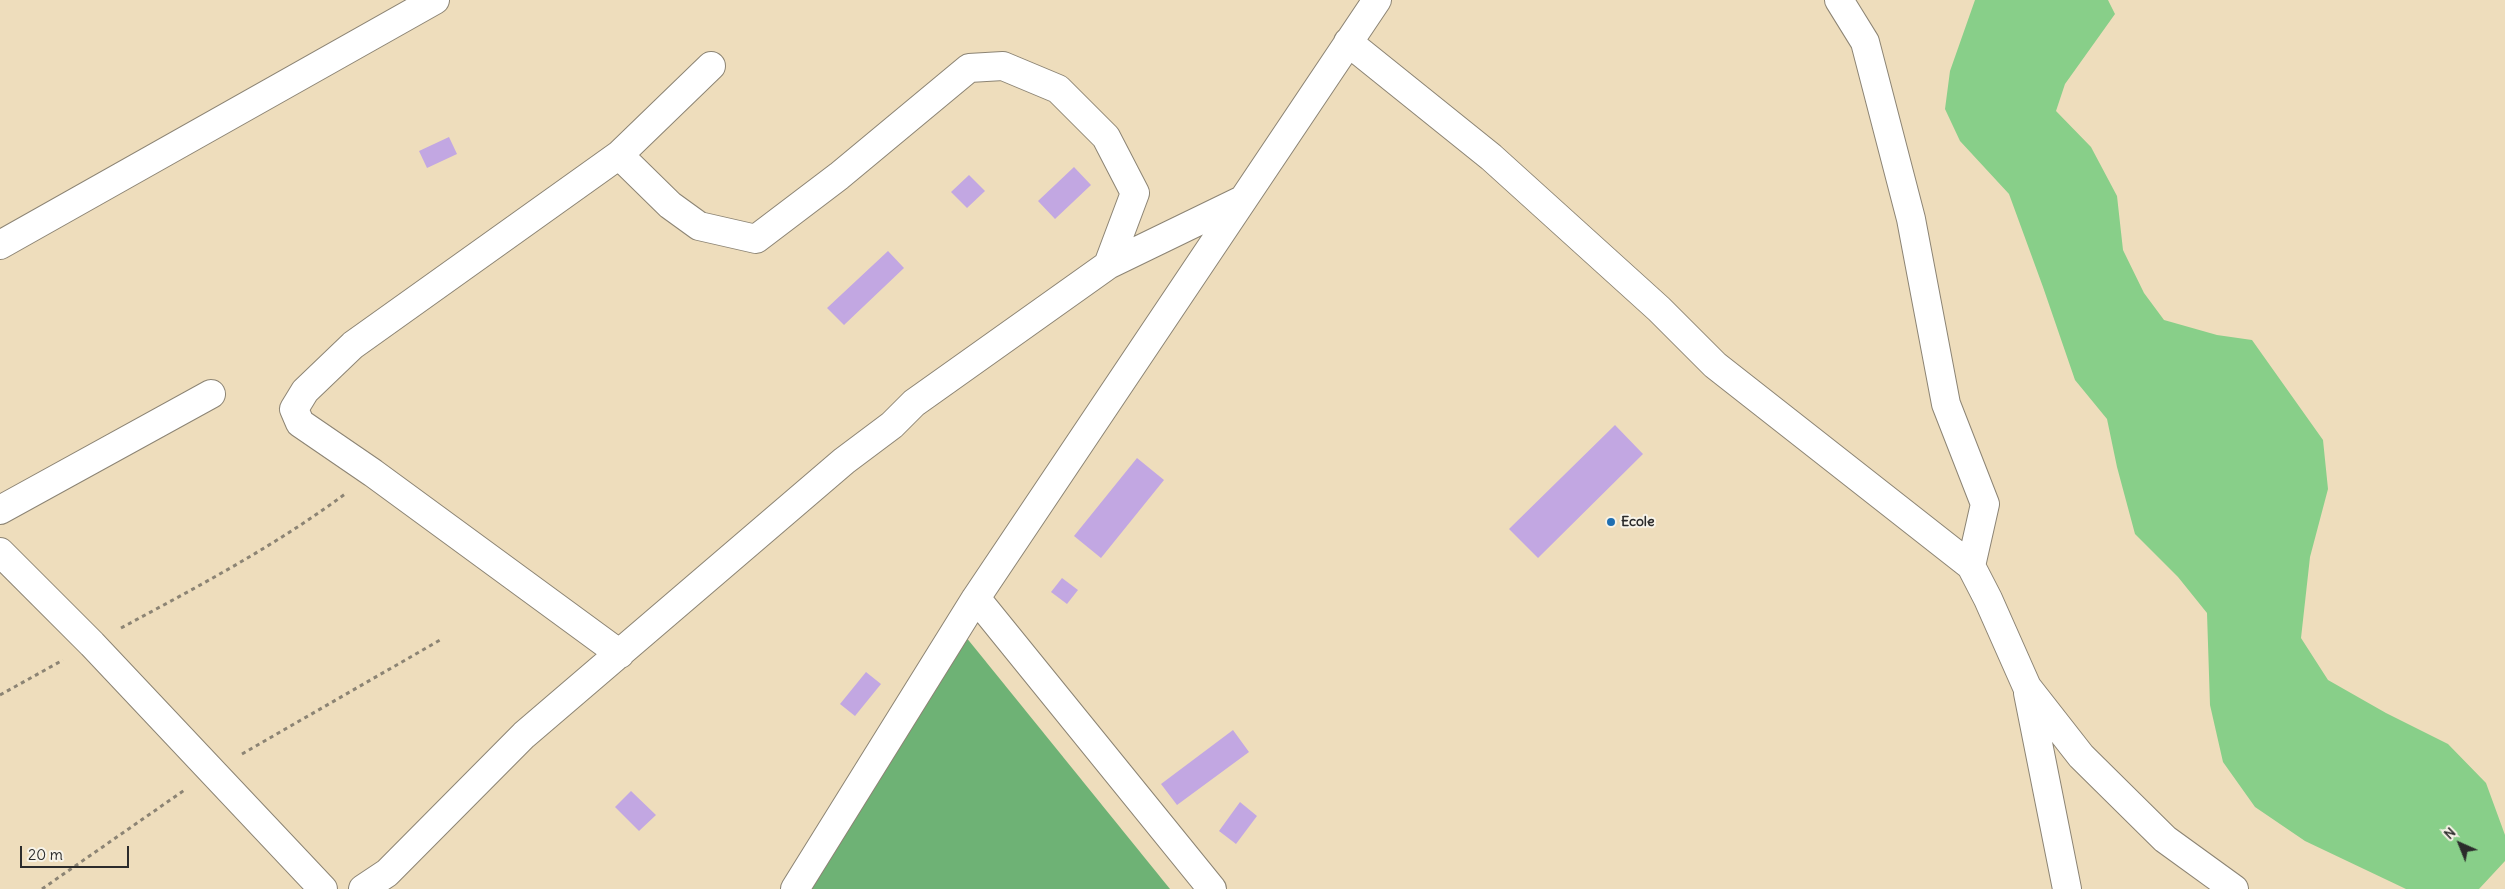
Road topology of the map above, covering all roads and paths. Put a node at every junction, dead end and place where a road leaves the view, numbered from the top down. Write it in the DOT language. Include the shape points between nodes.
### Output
graph roads {
  1 [pos="435,0"];
  2 [pos="1377,0"];
  3 [pos="1839,0"];
  4 [pos="399,7"];
  5 [pos="1348,42"];
  6 [pos="711,66"];
  7 [pos="619,155"];
  8 [pos="1242,200"];
  9 [pos="0,245"];
  10 [pos="1108,264"];
  11 [pos="211,394"];
  12 [pos="373,473"];
  13 [pos="0,510"];
  14 [pos="0,552"];
  15 [pos="1971,566"];
  16 [pos="976,598"];
  17 [pos="92,644"];
  18 [pos="620,654"];
  19 [pos="2027,687"];
  20 [pos="0,695"];
  21 [pos="323,889"];
  22 [pos="363,889"];
  23 [pos="795,889"];
  24 [pos="1212,889"];
  25 [pos="2067,889"];
  26 [pos="2234,889"];
  1 -- 4 [label="street"];
  2 -- 5 [label="street"];
  3 -- 15 [label="street" via="1865,42 1911,219 1946,404 1985,504"];
  4 -- 9 [label="street"];
  5 -- 8 [label="street"];
  5 -- 15 [label="street" via="1491,157 1715,365"];
  6 -- 7 [label="street"];
  7 -- 10 [label="street" via="670,205 699,226 756,239 839,176 970,68 1003,66 1058,89 1106,136 1134,193"];
  7 -- 12 [label="street" via="353,345 305,392 294,409 300,423"];
  8 -- 10 [label="street"];
  8 -- 16 [label="street"];
  10 -- 18 [label="street" via="914,403"];
  11 -- 13 [label="street"];
  12 -- 17 [label="path" via="318,515 213,579"];
  12 -- 18 [label="street"];
  14 -- 17 [label="street"];
  15 -- 19 [label="street"];
  16 -- 23 [label="street"];
  16 -- 24 [label="street"];
  17 -- 20 [label="path"];
  17 -- 21 [label="street"];
  18 -- 22 [label="street" via="524,735 387,872"];
  19 -- 25 [label="street"];
  19 -- 26 [label="street" via="2081,756 2158,832"];
}
